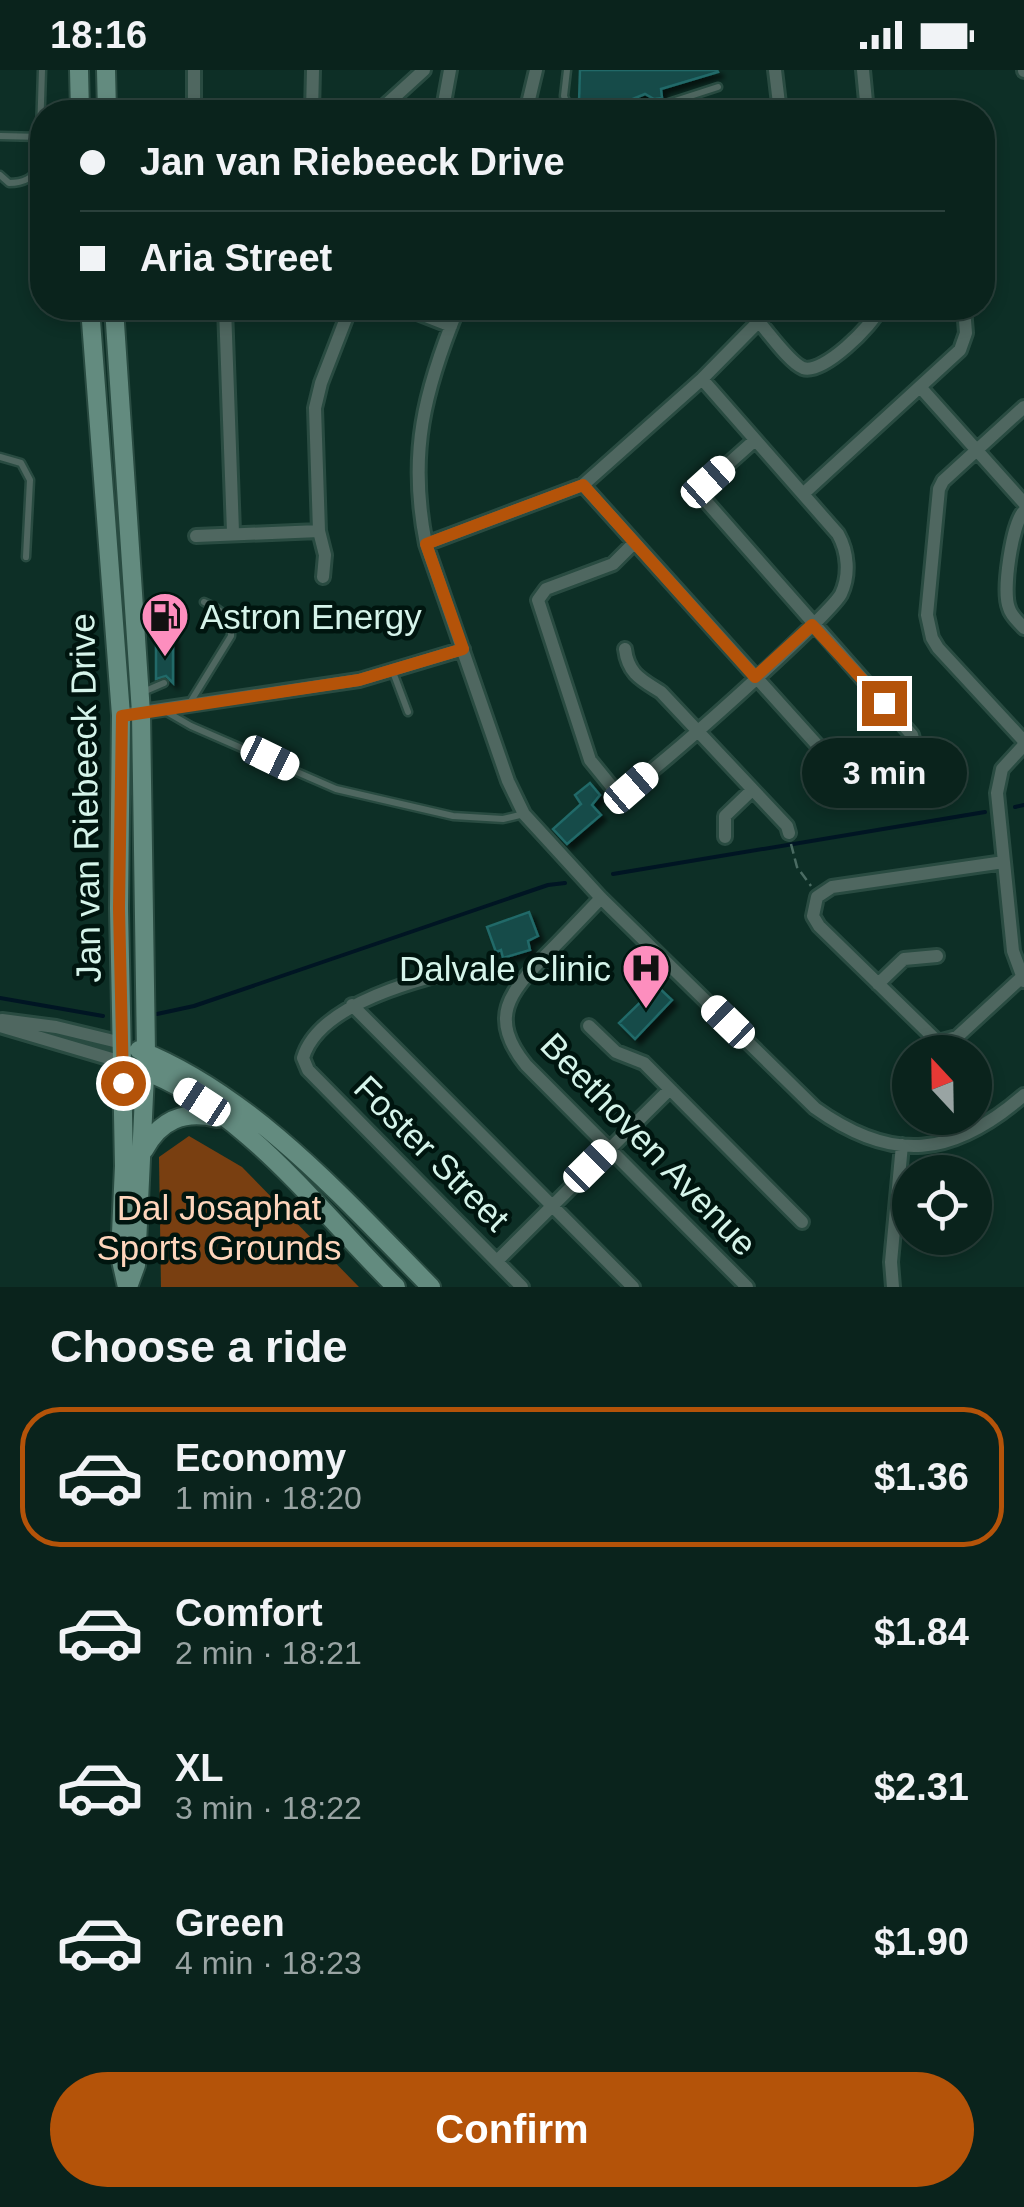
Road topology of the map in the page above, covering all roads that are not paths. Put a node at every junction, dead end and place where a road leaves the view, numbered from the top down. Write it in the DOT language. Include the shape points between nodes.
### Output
graph roads {
  1 [pos="42,70"];
  2 [pos="79,70"];
  3 [pos="106,70"];
  4 [pos="194,70"];
  5 [pos="313,70"];
  6 [pos="424,70"];
  7 [pos="450,70"];
  8 [pos="536,70"];
  9 [pos="567,70"];
  10 [pos="776,70"];
  11 [pos="862,70"];
  12 [pos="718,87"];
  13 [pos="42,100"];
  14 [pos="80,100"];
  15 [pos="107,100"];
  16 [pos="194,100"];
  17 [pos="312,100"];
  18 [pos="391,100"];
  19 [pos="445,100"];
  20 [pos="529,100"];
  21 [pos="566,100"];
  22 [pos="678,100"];
  23 [pos="779,100"];
  24 [pos="865,100"];
  25 [pos="0,136"];
  26 [pos="30,137"];
  27 [pos="0,175"];
  28 [pos="30,177"];
  29 [pos="91,320"];
  30 [pos="115,320"];
  31 [pos="225,320"];
  32 [pos="346,320"];
  33 [pos="436,320"];
  34 [pos="453,320"];
  35 [pos="873,320"];
  36 [pos="964,320"];
  37 [pos="759,322"];
  38 [pos="451,326"];
  39 [pos="702,379"];
  40 [pos="920,388"];
  41 [pos="1024,407"];
  42 [pos="756,440"];
  43 [pos="976,450"];
  44 [pos="0,457"];
  45 [pos="583,485"];
  46 [pos="803,494"];
  47 [pos="1024,503"];
  48 [pos="1024,512"];
  49 [pos="319,531"];
  50 [pos="233,532"];
  51 [pos="196,536"];
  52 [pos="634,543"];
  53 [pos="426,544"];
  54 [pos="26,557"];
  55 [pos="323,577"];
  56 [pos="204,602"];
  57 [pos="135,616"];
  58 [pos="812,625"];
  59 [pos="1024,628"];
  60 [pos="161,636"];
  61 [pos="463,649"];
  62 [pos="625,649"];
  63 [pos="393,672"];
  64 [pos="755,677"];
  65 [pos="164,683"];
  66 [pos="140,693"];
  67 [pos="182,707"];
  68 [pos="164,710"];
  69 [pos="408,712"];
  70 [pos="142,713"];
  71 [pos="122,716"];
  72 [pos="697,730"];
  73 [pos="1024,743"];
  74 [pos="752,790"];
  75 [pos="524,814"];
  76 [pos="789,833"];
  77 [pos="725,837"];
  78 [pos="1004,862"];
  79 [pos="601,898"];
  80 [pos="937,956"];
  81 [pos="446,973"];
  82 [pos="1022,980"];
  83 [pos="878,984"];
  84 [pos="352,1005"];
  85 [pos="0,1023"];
  86 [pos="146,1026"];
  87 [pos="589,1026"];
  88 [pos="122,1043"];
  89 [pos="122,1062"];
  90 [pos="146,1062"];
  91 [pos="181,1070"];
  92 [pos="670,1089"];
  93 [pos="1024,1094"];
  94 [pos="228,1121"];
  95 [pos="902,1145"];
  96 [pos="610,1147"];
  97 [pos="142,1152"];
  98 [pos="551,1206"];
  99 [pos="802,1222"];
  100 [pos="497,1261"];
  101 [pos="127,1287"];
  102 [pos="396,1287"];
  103 [pos="431,1287"];
  104 [pos="522,1287"];
  105 [pos="633,1287"];
  106 [pos="748,1287"];
  107 [pos="894,1287"];
  1 -- 13 [label="lane"];
  2 -- 14 [label="main road"];
  3 -- 15 [label="main road"];
  4 -- 16 [label="street"];
  5 -- 17 [label="street"];
  6 -- 18 [label="street"];
  7 -- 19 [label="street"];
  8 -- 20 [label="street"];
  9 -- 21 [label="lane"];
  10 -- 23 [label="street"];
  11 -- 24 [label="street"];
  12 -- 22 [label="lane"];
  25 -- 26 [label="lane"];
  27 -- 28 [label="lane" via="8,183"];
  29 -- 71 [label="main road, Jan van Riebeeck Drive"];
  30 -- 57 [label="main road, Jan van Riebeeck Drive"];
  31 -- 50 [label="street"];
  32 -- 49 [label="street" via="317,396"];
  33 -- 38 [label="street"];
  34 -- 38 [label="street"];
  35 -- 37 [label="street" via="826,364 810,369 796,364"];
  36 -- 40 [label="street" via="960,350"];
  37 -- 39 [label="street"];
  38 -- 53 [label="street" via="418,441"];
  39 -- 42 [label="street"];
  39 -- 45 [label="street"];
  40 -- 43 [label="street"];
  40 -- 46 [label="street"];
  41 -- 43 [label="street"];
  42 -- 46 [label="street"];
  42 -- 58 [label="street" via="708,482 705,500"];
  43 -- 47 [label="street"];
  43 -- 73 [label="street" via="936,498 928,626 938,648"];
  44 -- 54 [label="lane" via="22,463 30,480"];
  45 -- 52 [label="street"];
  45 -- 53 [label="street"];
  46 -- 58 [label="street" via="838,534 847,565 842,591"];
  48 -- 59 [label="street" via="1014,529 1007,602"];
  49 -- 50 [label="street"];
  49 -- 55 [label="street"];
  50 -- 51 [label="street"];
  52 -- 64 [label="street"];
  52 -- 72 [label="street" via="613,564 546,589 538,600 594,767 612,788 631,788"];
  53 -- 61 [label="street"];
  56 -- 67 [label="lane" via="226,616 231,636"];
  57 -- 60 [label="lane" via="158,619"];
  57 -- 66 [label="main road, Jan van Riebeeck Drive"];
  58 -- 64 [label="street"];
  58 -- 64 [label="street" via="912,734 909,758 872,791 851,794 837,767"];
  61 -- 63 [label="street"];
  61 -- 75 [label="street"];
  62 -- 72 [label="street" via="639,680 661,692"];
  63 -- 67 [label="street"];
  63 -- 69 [label="lane"];
  64 -- 72 [label="street"];
  65 -- 66 [label="lane"];
  66 -- 70 [label="main road, Jan van Riebeeck Drive"];
  67 -- 68 [label="street"];
  68 -- 70 [label="street"];
  68 -- 75 [label="lane" via="336,789 453,816 504,820"];
  70 -- 71 [label="street"];
  70 -- 86 [label="main road, Jan van Riebeeck Drive"];
  71 -- 88 [label="main road, Jan van Riebeeck Drive"];
  72 -- 74 [label="street"];
  73 -- 78 [label="street" via="998,780"];
  74 -- 76 [label="street"];
  74 -- 77 [label="street" via="725,816"];
  75 -- 79 [label="street"];
  78 -- 82 [label="street"];
  78 -- 83 [label="street" via="821,894 813,906 819,926"];
  79 -- 95 [label="street" via="814,1108 855,1133"];
  79 -- 96 [label="street, Beethoven Avenue" via="517,985 506,1024 526,1065"];
  80 -- 83 [label="street" via="904,959"];
  81 -- 84 [label="street"];
  82 -- 83 [label="street" via="944,1043 933,1040"];
  84 -- 98 [label="street"];
  84 -- 100 [label="street, Foster Street" via="308,1046 308,1070"];
  85 -- 88 [label="street" via="56,1027"];
  85 -- 89 [label="street"];
  86 -- 90 [label="main road, Jan van Riebeeck Drive"];
  86 -- 91 [label="main road"];
  87 -- 92 [label="street"];
  88 -- 89 [label="main road, Jan van Riebeeck Drive"];
  88 -- 90 [label="main road"];
  89 -- 90 [label="main road"];
  89 -- 101 [label="main road, Jan van Riebeeck Drive" via="120,1256"];
  90 -- 91 [label="main road"];
  90 -- 94 [label="main road"];
  90 -- 97 [label="main road, Jan van Riebeeck Drive"];
  91 -- 103 [label="main road" via="280,1140"];
  92 -- 96 [label="street"];
  92 -- 99 [label="street"];
  93 -- 95 [label="street" via="963,1137"];
  94 -- 97 [label="main road" via="199,1114 172,1119"];
  94 -- 102 [label="main road"];
  95 -- 107 [label="street"];
  96 -- 98 [label="street"];
  96 -- 106 [label="street, Beethoven Avenue"];
  97 -- 101 [label="main road, Jan van Riebeeck Drive" via="136,1265"];
  98 -- 100 [label="street"];
  98 -- 105 [label="street"];
  100 -- 104 [label="street, Foster Street"];
}
